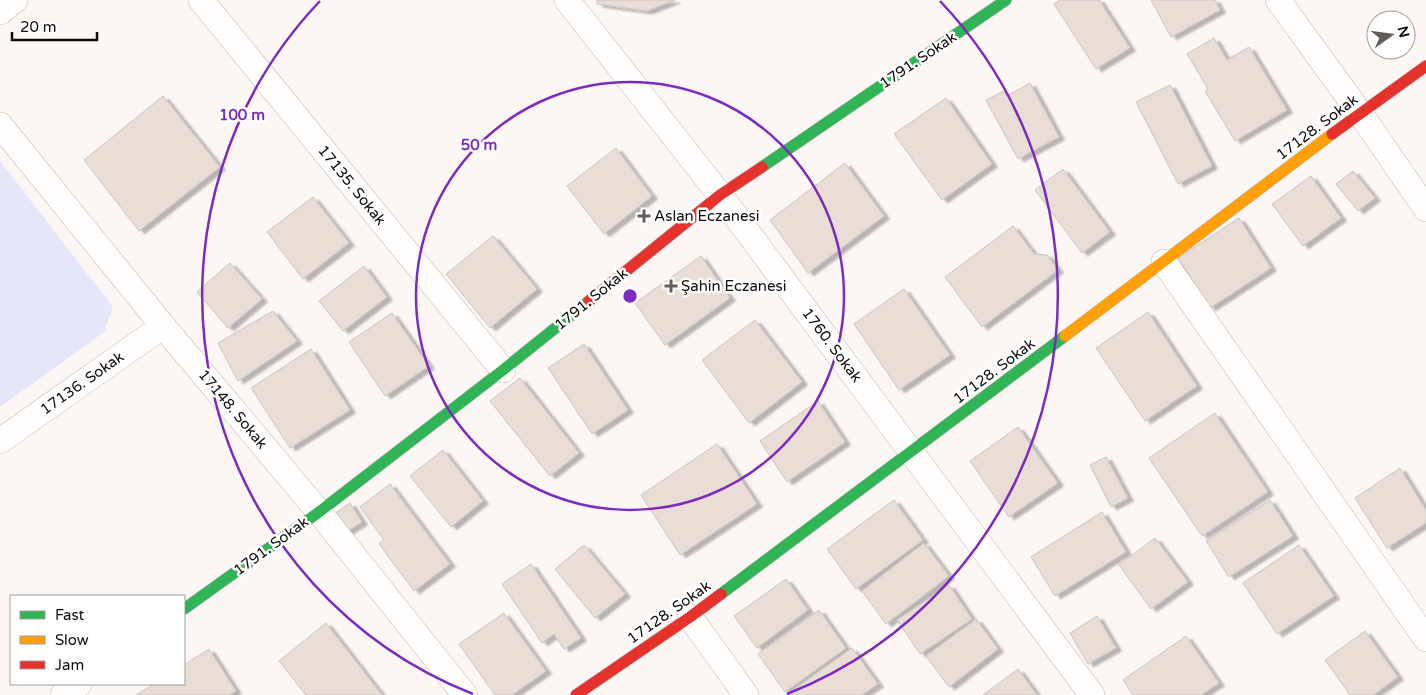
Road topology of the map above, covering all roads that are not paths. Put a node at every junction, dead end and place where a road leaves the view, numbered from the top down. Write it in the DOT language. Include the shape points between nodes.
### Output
graph roads {
  1 [pos="14,0"];
  2 [pos="201,0"];
  3 [pos="566,0"];
  4 [pos="1278,0"];
  5 [pos="991,4"];
  6 [pos="0,12"];
  7 [pos="1426,66"];
  8 [pos="1360,112"];
  9 [pos="0,125"];
  10 [pos="720,195"];
  11 [pos="1426,209"];
  12 [pos="1164,262"];
  13 [pos="164,326"];
  14 [pos="503,370"];
  15 [pos="0,441"];
  16 [pos="912,452"];
  17 [pos="319,512"];
  18 [pos="185,608"];
  19 [pos="690,616"];
  20 [pos="1426,639"];
  21 [pos="78,685"];
  22 [pos="586,692"];
  23 [pos="63,695"];
  24 [pos="465,695"];
  25 [pos="746,695"];
  26 [pos="1092,695"];
  1 -- 6 [label="street"];
  2 -- 14 [label="street, 17135. Sokak"];
  3 -- 10 [label="street, 1760. Sokak"];
  4 -- 8 [label="street"];
  5 -- 10 [label="street, 1791. Sokak"];
  7 -- 8 [label="street, 17128. Sokak"];
  8 -- 11 [label="street"];
  8 -- 12 [label="street, 17128. Sokak"];
  9 -- 13 [label="street, 17148. Sokak"];
  10 -- 14 [label="street, 1791. Sokak"];
  10 -- 16 [label="street, 1760. Sokak"];
  12 -- 16 [label="street, 17128. Sokak"];
  12 -- 20 [label="street"];
  13 -- 15 [label="street, 17136. Sokak"];
  13 -- 17 [label="street, 17148. Sokak"];
  14 -- 17 [label="street, 1791. Sokak"];
  16 -- 19 [label="street, 17128. Sokak"];
  16 -- 26 [label="street, 1760. Sokak"];
  17 -- 18 [label="street, 1791. Sokak"];
  17 -- 24 [label="street, 17148. Sokak"];
  19 -- 22 [label="street, 17128. Sokak"];
  19 -- 25 [label="street"];
  21 -- 23 [label="street"];
}
